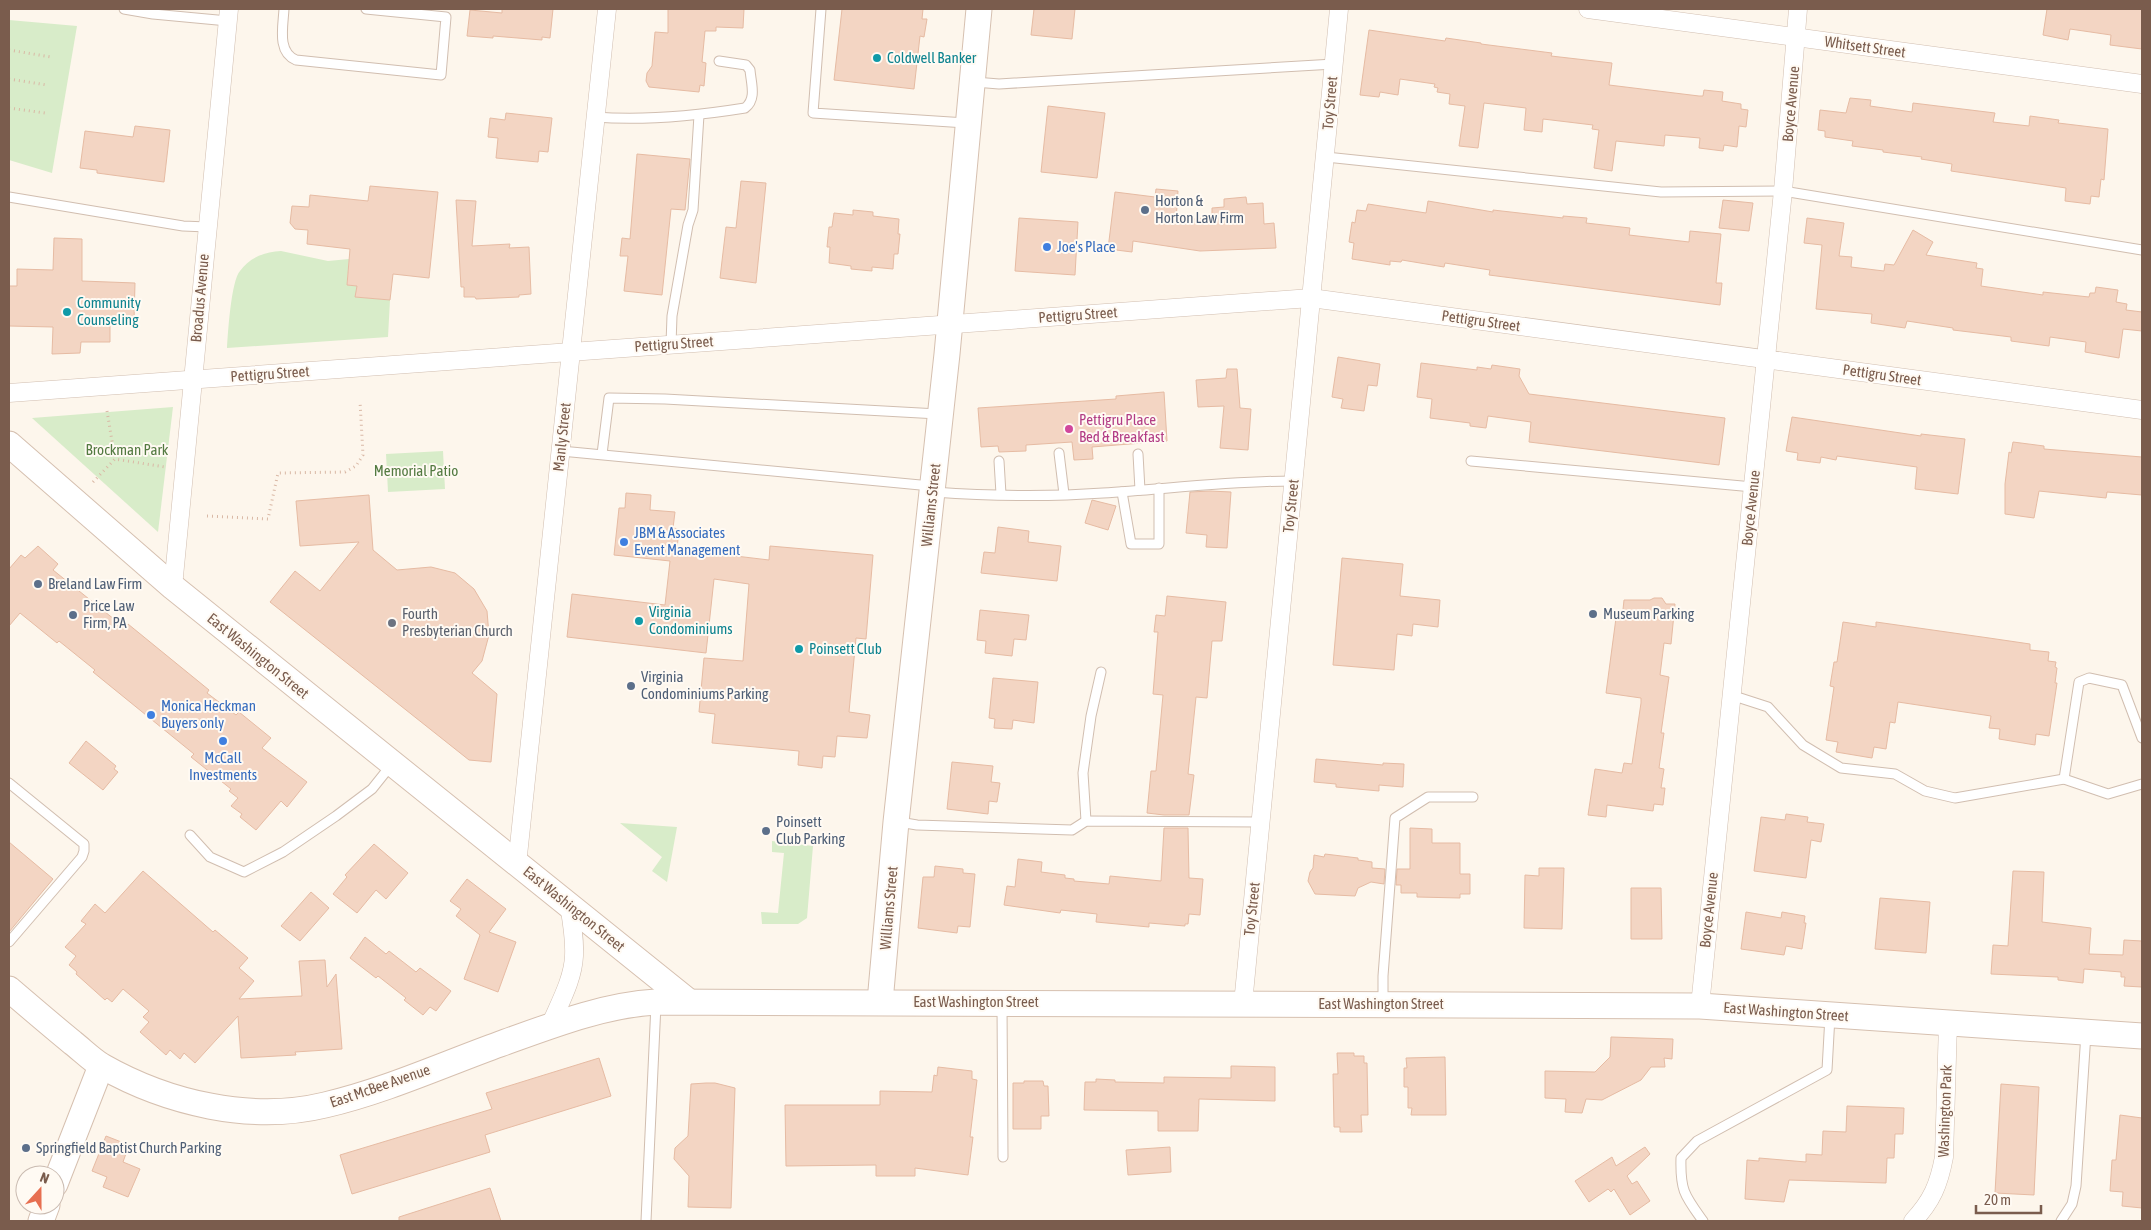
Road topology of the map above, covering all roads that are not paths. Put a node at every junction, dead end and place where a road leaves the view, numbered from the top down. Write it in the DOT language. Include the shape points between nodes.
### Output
graph roads {
  1 [pos="124,9"];
  2 [pos="284,9"];
  3 [pos="366,9"];
  4 [pos="607,9"];
  5 [pos="821,9"];
  6 [pos="979,9"];
  7 [pos="1339,9"];
  8 [pos="1588,9"];
  9 [pos="1798,9"];
  10 [pos="228,15"];
  11 [pos="1797,37"];
  12 [pos="719,61"];
  13 [pos="1334,64"];
  14 [pos="972,82"];
  15 [pos="2142,84"];
  16 [pos="699,115"];
  17 [pos="595,117"];
  18 [pos="968,123"];
  19 [pos="1326,157"];
  20 [pos="1783,191"];
  21 [pos="9,197"];
  22 [pos="207,227"];
  23 [pos="2142,250"];
  24 [pos="1311,298"];
  25 [pos="950,324"];
  26 [pos="670,344"];
  27 [pos="571,351"];
  28 [pos="1765,360"];
  29 [pos="192,380"];
  30 [pos="9,393"];
  31 [pos="2142,410"];
  32 [pos="940,415"];
  33 [pos="9,444"];
  34 [pos="561,451"];
  35 [pos="1059,453"];
  36 [pos="602,454"];
  37 [pos="1138,454"];
  38 [pos="999,461"];
  39 [pos="1471,461"];
  40 [pos="1294,481"];
  41 [pos="1753,487"];
  42 [pos="1159,488"];
  43 [pos="933,489"];
  44 [pos="1140,490"];
  45 [pos="1122,492"];
  46 [pos="1001,494"];
  47 [pos="1064,494"];
  48 [pos="173,587"];
  49 [pos="1101,672"];
  50 [pos="1731,695"];
  51 [pos="2142,738"];
  52 [pos="392,764"];
  53 [pos="2064,779"];
  54 [pos="9,783"];
  55 [pos="2142,784"];
  56 [pos="1473,797"];
  57 [pos="1086,821"];
  58 [pos="896,822"];
  59 [pos="1260,822"];
  60 [pos="190,835"];
  61 [pos="517,864"];
  62 [pos="569,905"];
  63 [pos="9,942"];
  64 [pos="9,989"];
  65 [pos="688,1001"];
  66 [pos="656,1002"];
  67 [pos="880,1002"];
  68 [pos="1002,1003"];
  69 [pos="1243,1004"];
  70 [pos="1383,1004"];
  71 [pos="1700,1006"];
  72 [pos="1830,1016"];
  73 [pos="1948,1023"];
  74 [pos="550,1026"];
  75 [pos="2086,1031"];
  76 [pos="2142,1036"];
  77 [pos="101,1066"];
  78 [pos="1003,1156"];
  79 [pos="62,1165"];
  80 [pos="646,1221"];
  81 [pos="1704,1221"];
  82 [pos="1913,1221"];
  83 [pos="2061,1221"];
  1 -- 10 [label="lane" via="154,14"];
  2 -- 3 [label="lane" via="283,46 289,57 296,60 441,75 446,18"];
  4 -- 17 [label="street, Manly Street"];
  5 -- 18 [label="lane" via="813,113"];
  6 -- 14 [label="street, Williams Street"];
  7 -- 13 [label="street, Toy Street"];
  8 -- 11 [label="street, Whitsett Street"];
  9 -- 11 [label="street, Boyce Avenue"];
  10 -- 22 [label="street, Broadus Avenue"];
  11 -- 15 [label="street, Whitsett Street"];
  11 -- 20 [label="street, Boyce Avenue"];
  12 -- 16 [label="lane" via="746,65 750,70 752,99 745,108"];
  13 -- 14 [label="lane" via="999,84"];
  13 -- 19 [label="street, Toy Street"];
  14 -- 18 [label="street, Williams Street"];
  16 -- 17 [label="lane"];
  16 -- 26 [label="lane" via="693,210 672,316"];
  17 -- 27 [label="street, Manly Street"];
  18 -- 25 [label="street, Williams Street"];
  19 -- 20 [label="lane" via="1661,192"];
  19 -- 24 [label="street, Toy Street"];
  20 -- 23 [label="lane"];
  20 -- 28 [label="street, Boyce Avenue"];
  21 -- 22 [label="lane" via="182,226"];
  22 -- 29 [label="street, Broadus Avenue"];
  24 -- 25 [label="street, Pettigru Street"];
  24 -- 28 [label="street, Pettigru Street"];
  24 -- 40 [label="street, Toy Street"];
  25 -- 26 [label="street, Pettigru Street"];
  25 -- 32 [label="street, Williams Street"];
  26 -- 27 [label="street, Pettigru Street"];
  27 -- 29 [label="street, Pettigru Street"];
  27 -- 34 [label="street, Manly Street"];
  28 -- 31 [label="street, Pettigru Street"];
  28 -- 41 [label="street, Boyce Avenue"];
  29 -- 30 [label="street, Pettigru Street"];
  29 -- 48 [label="street, Broadus Avenue"];
  32 -- 36 [label="lane" via="610,398"];
  32 -- 43 [label="street, Williams Street"];
  33 -- 48 [label="street, East Washington Street"];
  34 -- 36 [label="lane"];
  34 -- 61 [label="street, Manly Street"];
  35 -- 47 [label="lane"];
  36 -- 43 [label="lane"];
  37 -- 44 [label="lane"];
  38 -- 46 [label="lane"];
  39 -- 41 [label="lane"];
  40 -- 42 [label="lane"];
  40 -- 59 [label="street, Toy Street"];
  41 -- 50 [label="street, Boyce Avenue"];
  42 -- 44 [label="lane"];
  42 -- 45 [label="lane" via="1159,544 1132,544"];
  43 -- 46 [label="lane"];
  43 -- 58 [label="street, Williams Street"];
  44 -- 45 [label="lane"];
  45 -- 47 [label="lane"];
  46 -- 47 [label="lane"];
  48 -- 52 [label="street, East Washington Street"];
  49 -- 57 [label="lane" via="1083,773"];
  50 -- 53 [label="lane" via="1768,707 1803,745 1840,768 1895,774 1925,791 1955,798"];
  50 -- 71 [label="street, Boyce Avenue"];
  51 -- 53 [label="lane" via="2122,685 2089,678 2079,682"];
  52 -- 60 [label="lane" via="372,788 336,816 284,852 244,872 210,857"];
  52 -- 61 [label="street, East Washington Street"];
  53 -- 55 [label="lane" via="2108,794"];
  54 -- 63 [label="lane" via="84,844 82,857"];
  56 -- 70 [label="lane" via="1428,797 1395,818 1382,976"];
  57 -- 58 [label="lane" via="1072,830"];
  57 -- 59 [label="lane"];
  58 -- 67 [label="street, Williams Street"];
  59 -- 69 [label="street, Toy Street"];
  61 -- 62 [label="street, East Washington Street"];
  62 -- 65 [label="street, East Washington Street"];
  62 -- 74 [label="street" via="574,958"];
  64 -- 77 [label="street, East McBee Avenue"];
  65 -- 66 [label="street, East McBee Avenue"];
  65 -- 67 [label="street, East Washington Street"];
  66 -- 74 [label="street, East McBee Avenue" via="614,1008"];
  66 -- 80 [label="lane"];
  67 -- 68 [label="street, East Washington Street"];
  68 -- 69 [label="street, East Washington Street"];
  68 -- 78 [label="lane"];
  69 -- 70 [label="street, East Washington Street"];
  70 -- 71 [label="street, East Washington Street"];
  71 -- 72 [label="street, East Washington Street"];
  72 -- 73 [label="street, East Washington Street"];
  72 -- 81 [label="lane" via="1827,1070 1698,1141 1681,1158 1680,1179 1684,1194"];
  73 -- 75 [label="street, East Washington Street"];
  73 -- 82 [label="street, Washington Park" via="1942,1171 1931,1199"];
  74 -- 77 [label="street, East McBee Avenue" via="367,1093 323,1106 279,1111 238,1110 190,1102 151,1089"];
  75 -- 76 [label="street, East Washington Street"];
  75 -- 83 [label="lane" via="2076,1186 2072,1204"];
  77 -- 79 [label="street"];
}
